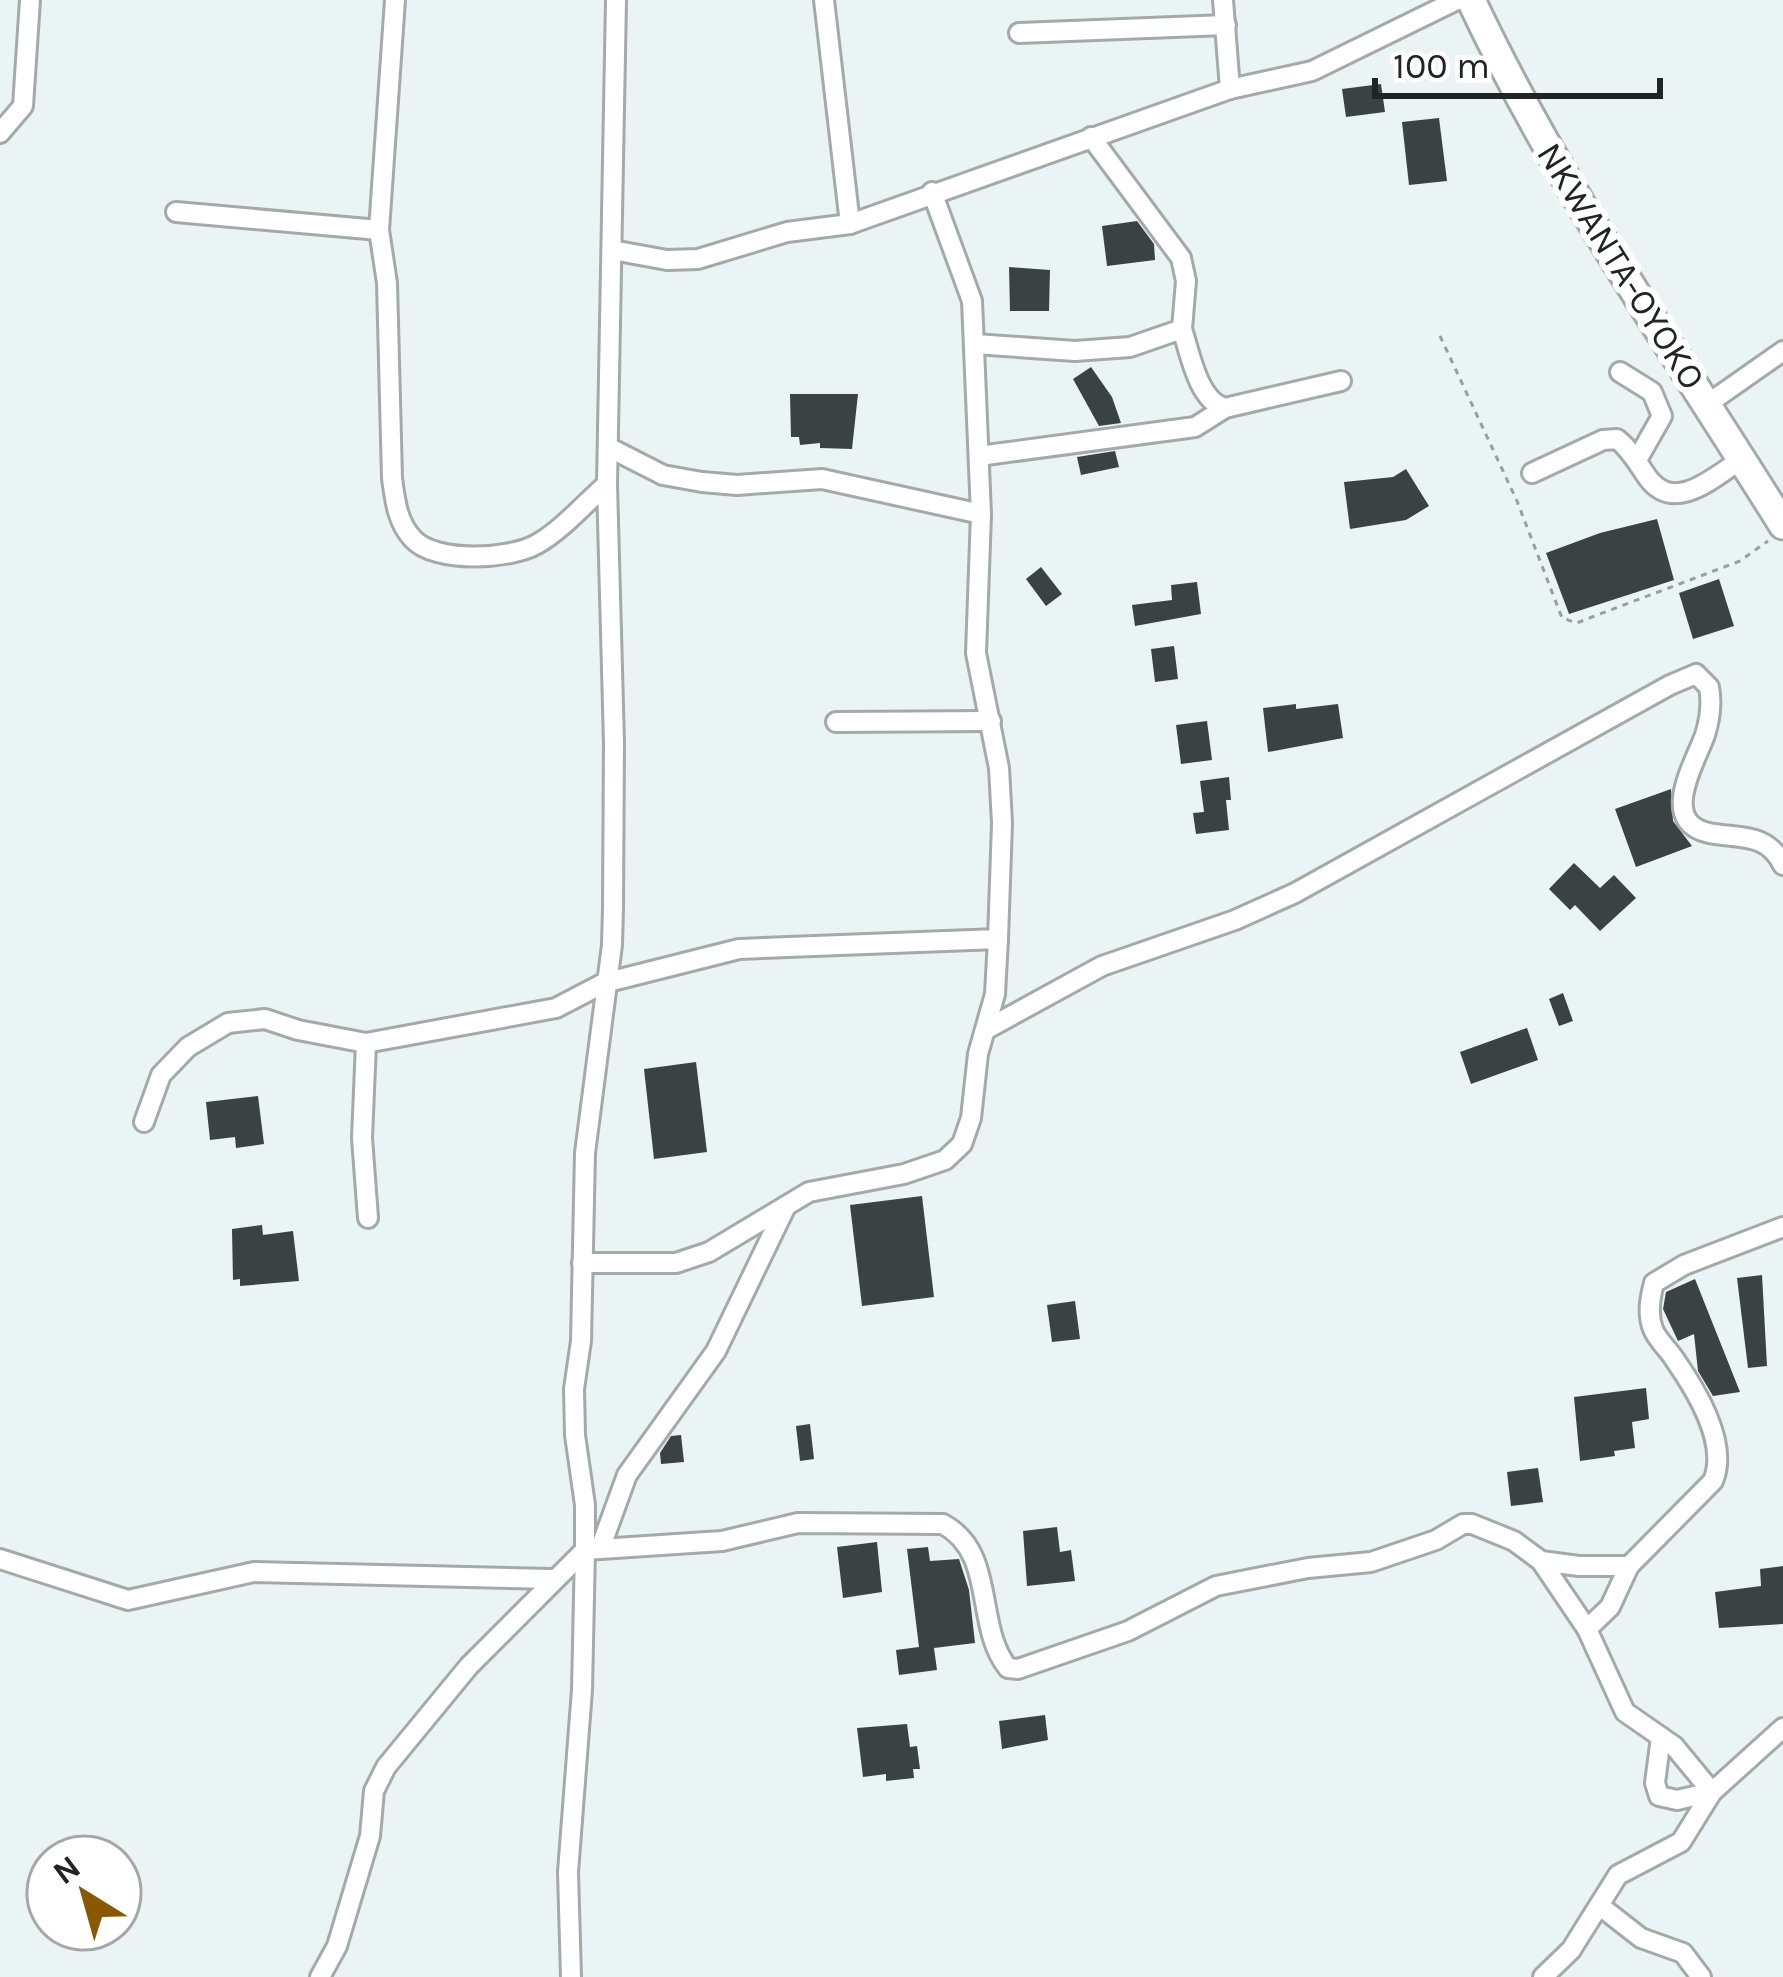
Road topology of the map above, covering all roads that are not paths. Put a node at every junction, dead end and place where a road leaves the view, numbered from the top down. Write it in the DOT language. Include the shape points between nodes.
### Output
graph roads {
  1 [pos="30,0"];
  2 [pos="395,0"];
  3 [pos="616,0"];
  4 [pos="824,0"];
  5 [pos="1223,0"];
  6 [pos="1457,0"];
  7 [pos="1472,0"];
  8 [pos="1226,25"];
  9 [pos="1019,33"];
  10 [pos="1230,88"];
  11 [pos="0,133"];
  12 [pos="1091,137"];
  13 [pos="932,192"];
  14 [pos="176,212"];
  15 [pos="850,224"];
  16 [pos="379,230"];
  17 [pos="612,250"];
  18 [pos="1181,329"];
  19 [pos="975,344"];
  20 [pos="1783,351"];
  21 [pos="1620,372"];
  22 [pos="1341,381"];
  23 [pos="1706,405"];
  24 [pos="1225,408"];
  25 [pos="608,447"];
  26 [pos="979,457"];
  27 [pos="1742,459"];
  28 [pos="1636,460"];
  29 [pos="1532,472"];
  30 [pos="608,484"];
  31 [pos="981,514"];
  32 [pos="1776,533"];
  33 [pos="836,722"];
  34 [pos="991,722"];
  35 [pos="1783,865"];
  36 [pos="998,939"];
  37 [pos="604,983"];
  38 [pos="985,1030"];
  39 [pos="366,1043"];
  40 [pos="144,1122"];
  41 [pos="786,1206"];
  42 [pos="368,1218"];
  43 [pos="1783,1227"];
  44 [pos="582,1263"];
  45 [pos="593,1550"];
  46 [pos="0,1559"];
  47 [pos="1541,1561"];
  48 [pos="1630,1567"];
  49 [pos="553,1579"];
  50 [pos="1587,1629"];
  51 [pos="1783,1728"];
  52 [pos="1661,1737"];
  53 [pos="1712,1792"];
  54 [pos="1600,1906"];
  55 [pos="320,1977"];
  56 [pos="571,1977"];
  57 [pos="1543,1977"];
  58 [pos="1701,1977"];
  1 -- 11 [label="street" via="23,106"];
  2 -- 16 [label="street"];
  3 -- 17 [label="street"];
  4 -- 15 [label="street"];
  5 -- 8 [label="street"];
  6 -- 10 [label="street" via="1312,71"];
  7 -- 23 [label="street, NKWANTA-OYOKO" via="1564,179"];
  8 -- 9 [label="street"];
  8 -- 10 [label="street"];
  10 -- 12 [label="street"];
  12 -- 13 [label="street"];
  12 -- 18 [label="street" via="1181,258"];
  13 -- 15 [label="street"];
  13 -- 19 [label="street" via="972,301"];
  14 -- 16 [label="street"];
  15 -- 17 [label="street" via="787,232 698,259"];
  16 -- 30 [label="street" via="392,478 410,536 423,548 508,555 538,544"];
  17 -- 25 [label="street"];
  18 -- 19 [label="street" via="1130,347"];
  18 -- 24 [label="street" via="1206,394"];
  19 -- 26 [label="street"];
  20 -- 23 [label="street"];
  21 -- 28 [label="street" via="1652,392 1661,416"];
  22 -- 24 [label="street"];
  23 -- 27 [label="street, NKWANTA-OYOKO"];
  24 -- 26 [label="street" via="1195,427"];
  25 -- 30 [label="street"];
  25 -- 31 [label="street" via="663,475 737,485 822,479"];
  26 -- 31 [label="street"];
  27 -- 28 [label="street" via="1674,496 1662,493"];
  27 -- 32 [label="street, NKWANTA-OYOKO"];
  28 -- 29 [label="street" via="1617,439 1603,440"];
  30 -- 37 [label="street" via="614,837"];
  31 -- 34 [label="street" via="976,653"];
  33 -- 34 [label="street"];
  34 -- 36 [label="street" via="1002,823"];
  35 -- 38 [label="street" via="1769,845 1708,833 1687,818 1684,788 1710,712 1709,687 1696,674 1295,893 1102,966"];
  36 -- 37 [label="street" via="739,949"];
  36 -- 38 [label="street"];
  37 -- 39 [label="street" via="556,1008"];
  37 -- 44 [label="street"];
  38 -- 41 [label="street" via="971,1118 962,1144 945,1160 828,1186"];
  39 -- 40 [label="street" via="265,1019 228,1023 161,1075"];
  39 -- 42 [label="street"];
  41 -- 44 [label="street" via="676,1263"];
  41 -- 45 [label="street" via="716,1351 626,1475"];
  43 -- 48 [label="street" via="1654,1283 1653,1330 1700,1402 1717,1471"];
  44 -- 45 [label="street" via="575,1436"];
  45 -- 47 [label="street" via="722,1541 798,1522 943,1523 971,1554 996,1648 1018,1670 1128,1631 1216,1586 1371,1562 1463,1524 1514,1541"];
  45 -- 49 [label="street"];
  45 -- 56 [label="street" via="568,1871"];
  46 -- 49 [label="street" via="128,1600 254,1572"];
  47 -- 48 [label="street"];
  47 -- 50 [label="street"];
  48 -- 50 [label="street" via="1610,1607"];
  49 -- 55 [label="street" via="386,1768 337,1946"];
  50 -- 52 [label="street" via="1625,1712"];
  51 -- 53 [label="street"];
  52 -- 53 [label="street"];
  52 -- 53 [label="street" via="1659,1796"];
  53 -- 54 [label="street" via="1681,1842 1618,1876"];
  54 -- 57 [label="street"];
  54 -- 58 [label="street" via="1641,1939 1683,1953"];
}
